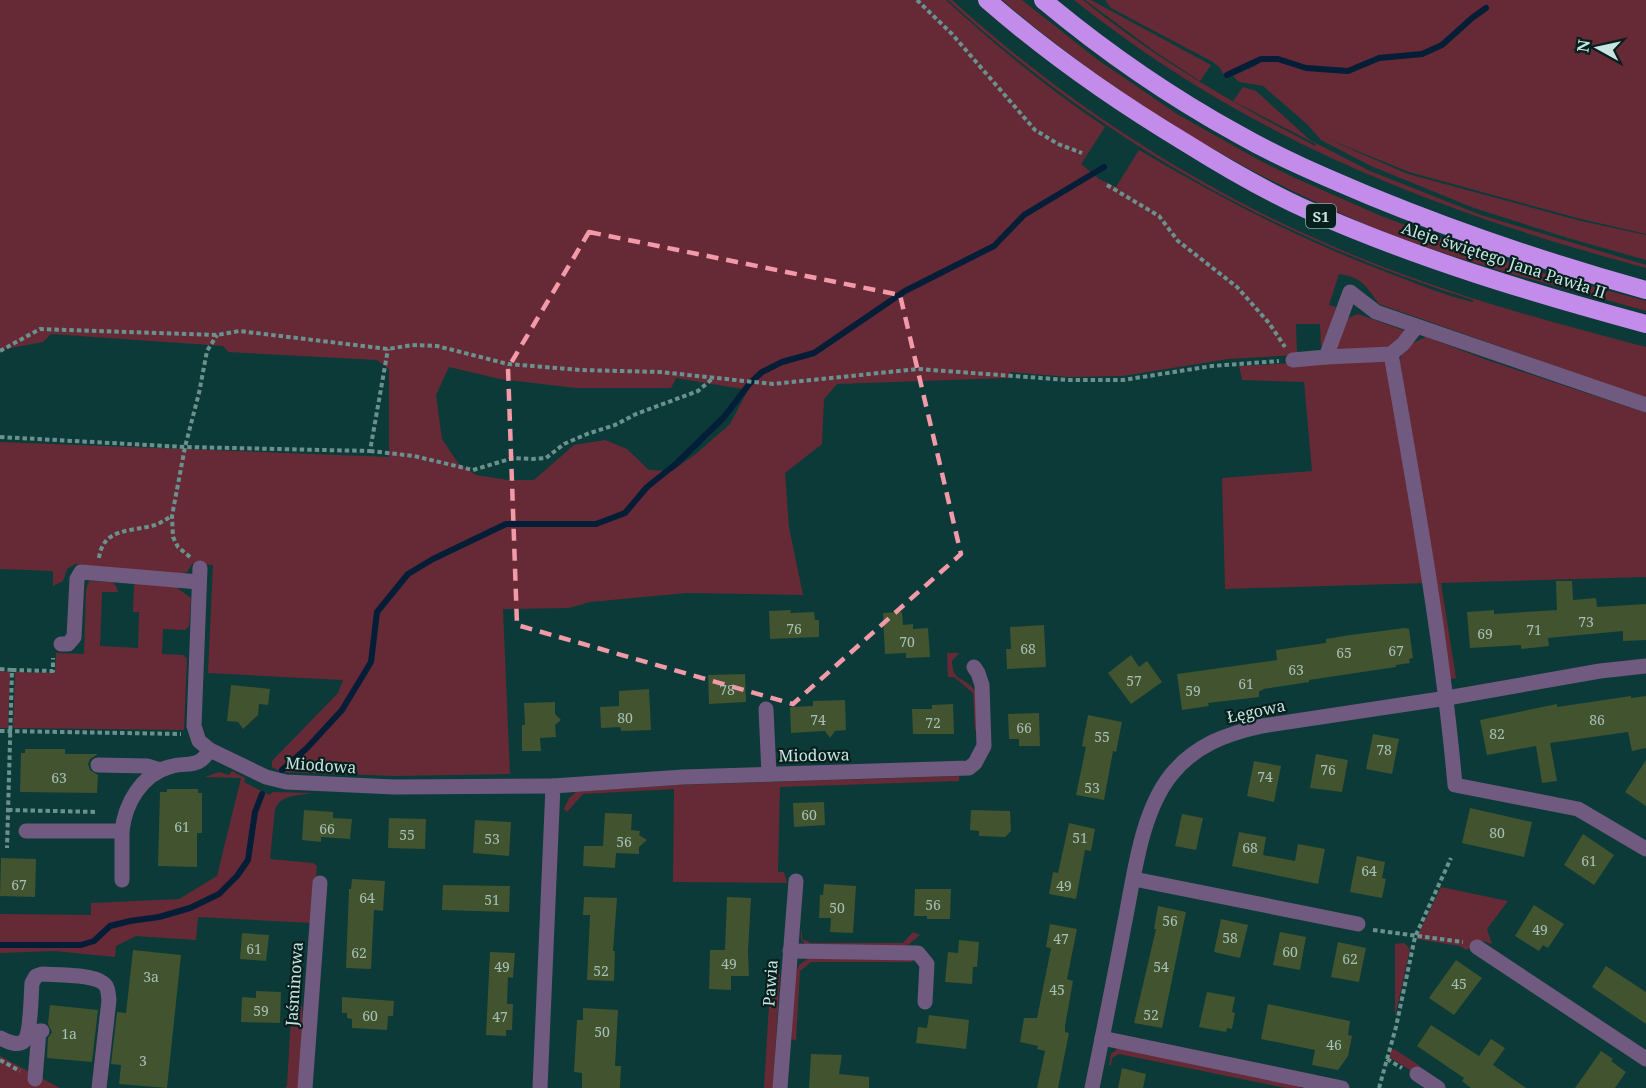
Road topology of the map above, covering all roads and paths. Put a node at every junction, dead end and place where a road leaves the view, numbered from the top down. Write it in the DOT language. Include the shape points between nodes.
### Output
graph roads {
  1 [pos="916,0"];
  2 [pos="987,0"];
  3 [pos="1043,0"];
  4 [pos="1083,153"];
  5 [pos="1107,185"];
  6 [pos="1646,290"];
  7 [pos="1646,324"];
  8 [pos="1417,326"];
  9 [pos="217,335"];
  10 [pos="388,349"];
  11 [pos="0,351"];
  12 [pos="1391,354"];
  13 [pos="1326,357"];
  14 [pos="1293,360"];
  15 [pos="712,379"];
  16 [pos="1646,405"];
  17 [pos="0,437"];
  18 [pos="185,447"];
  19 [pos="369,451"];
  20 [pos="172,516"];
  21 [pos="97,573"];
  22 [pos="200,575"];
  23 [pos="57,648"];
  24 [pos="1646,666"];
  25 [pos="974,668"];
  26 [pos="0,669"];
  27 [pos="12,670"];
  28 [pos="1448,698"];
  29 [pos="766,709"];
  30 [pos="0,731"];
  31 [pos="10,732"];
  32 [pos="196,734"];
  33 [pos="210,750"];
  34 [pos="98,765"];
  35 [pos="160,770"];
  36 [pos="769,774"];
  37 [pos="553,786"];
  38 [pos="26,831"];
  39 [pos="122,831"];
  40 [pos="7,848"];
  41 [pos="1646,849"];
  42 [pos="1451,858"];
  43 [pos="1134,879"];
  44 [pos="122,880"];
  45 [pos="796,881"];
  46 [pos="320,883"];
  47 [pos="1358,924"];
  48 [pos="1415,937"];
  49 [pos="1477,947"];
  50 [pos="790,951"];
  51 [pos="925,1002"];
  52 [pos="42,1031"];
  53 [pos="0,1038"];
  54 [pos="1102,1038"];
  55 [pos="1646,1059"];
  56 [pos="1417,1074"];
  57 [pos="35,1078"];
  58 [pos="99,1088"];
  59 [pos="305,1088"];
  60 [pos="540,1088"];
  61 [pos="780,1088"];
  62 [pos="1092,1088"];
  63 [pos="1342,1088"];
  64 [pos="1379,1088"];
  65 [pos="1438,1088"];
  1 -- 4 [label="path" via="952,34 1035,130"];
  2 -- 7 [label="highway, Aleje świętego Jana Pawła II / S1" via="1029,37 1136,113 1221,165 1308,210 1455,268"];
  3 -- 6 [label="highway, Aleje świętego Jana Pawła II / S1" via="1153,83 1239,135 1322,176 1465,233"];
  5 -- 14 [label="path" via="1160,216 1178,241 1237,287 1269,323"];
  8 -- 12 [label="street"];
  8 -- 13 [label="street" via="1376,312 1350,292"];
  8 -- 16 [label="street"];
  9 -- 10 [label="path" via="239,331"];
  9 -- 11 [label="path" via="40,329"];
  9 -- 18 [label="path" via="207,351"];
  10 -- 15 [label="path" via="437,346 508,364 660,372"];
  10 -- 19 [label="path"];
  12 -- 13 [label="street"];
  12 -- 28 [label="street"];
  13 -- 14 [label="street"];
  14 -- 15 [label="path" via="1212,366 1123,380 918,369 773,384"];
  15 -- 19 [label="path" via="698,391 564,444 546,458 513,458 473,470 414,456"];
  17 -- 18 [label="path"];
  18 -- 19 [label="path"];
  18 -- 20 [label="path"];
  20 -- 21 [label="path" via="104,540"];
  20 -- 22 [label="path" via="172,537 195,560"];
  21 -- 22 [label="street"];
  21 -- 23 [label="street" via="81,572 77,579 74,637"];
  22 -- 32 [label="street"];
  23 -- 27 [label="path" via="53,671"];
  24 -- 28 [label="street, Łęgowa"];
  25 -- 36 [label="street, Miodowa" via="982,685 984,746 969,768"];
  26 -- 27 [label="path"];
  27 -- 31 [label="path"];
  28 -- 41 [label="street" via="1455,785 1578,809"];
  28 -- 43 [label="street, Łęgowa" via="1262,726 1237,731 1201,747 1172,774 1155,802"];
  29 -- 36 [label="street"];
  30 -- 31 [label="path"];
  31 -- 32 [label="path"];
  31 -- 40 [label="path"];
  32 -- 33 [label="street, Miodowa"];
  33 -- 35 [label="street" via="199,763"];
  33 -- 37 [label="street, Miodowa" via="266,777 286,782 394,787"];
  34 -- 35 [label="street"];
  35 -- 39 [label="street" via="139,788 124,813"];
  36 -- 37 [label="street, Miodowa"];
  37 -- 60 [label="street"];
  38 -- 39 [label="street"];
  39 -- 44 [label="street"];
  42 -- 48 [label="path"];
  43 -- 47 [label="street"];
  43 -- 54 [label="street, Łęgowa"];
  45 -- 50 [label="street, Pawia"];
  46 -- 59 [label="street, Jaśminowa"];
  47 -- 48 [label="path" via="1365,929"];
  48 -- 49 [label="path" via="1460,941"];
  48 -- 64 [label="path"];
  49 -- 55 [label="street"];
  50 -- 51 [label="street" via="918,953 927,963"];
  50 -- 61 [label="street, Pawia"];
  52 -- 57 [label="street"];
  53 -- 58 [label="street" via="14,1044 24,1041 36,976 87,978 103,983 109,1000"];
  54 -- 62 [label="street, Łęgowa"];
  54 -- 63 [label="street"];
  56 -- 65 [label="street"];
}
